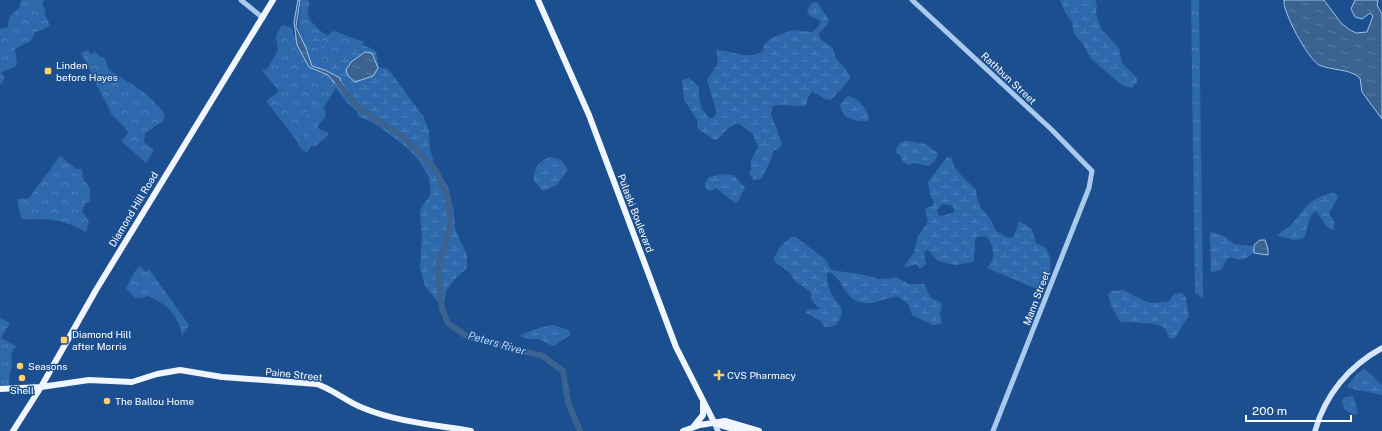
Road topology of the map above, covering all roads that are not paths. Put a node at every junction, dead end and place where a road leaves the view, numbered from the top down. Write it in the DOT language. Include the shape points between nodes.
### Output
graph roads {
  1 [pos="241,0"];
  2 [pos="274,0"];
  3 [pos="538,0"];
  4 [pos="912,0"];
  5 [pos="263,18"];
  6 [pos="1092,171"];
  7 [pos="1382,348"];
  8 [pos="41,387"];
  9 [pos="0,389"];
  10 [pos="703,402"];
  11 [pos="714,422"];
  12 [pos="694,426"];
  13 [pos="747,429"];
  14 [pos="733,430"];
  15 [pos="13,431"];
  16 [pos="471,431"];
  17 [pos="683,431"];
  18 [pos="718,431"];
  19 [pos="759,431"];
  20 [pos="993,431"];
  21 [pos="1315,431"];
  1 -- 5 [label="street"];
  2 -- 5 [label="main road, Diamond Hill Road"];
  3 -- 10 [label="main road, Pulaski Boulevard" via="589,115 676,347"];
  4 -- 6 [label="street, Rathbun Street" via="1052,130"];
  5 -- 8 [label="main road, Diamond Hill Road" via="96,290"];
  6 -- 20 [label="street, Mann Street" via="1089,188"];
  7 -- 21 [label="main road" via="1360,362 1343,378 1324,407"];
  8 -- 9 [label="main road, Paine Street"];
  8 -- 15 [label="main road, Diamond Hill Road"];
  8 -- 16 [label="main road, Paine Street" via="89,380 132,382 180,370 228,377 317,384 327,387 362,408 390,417"];
  10 -- 11 [label="main road, Pulaski Boulevard"];
  10 -- 12 [label="main road" via="703,415"];
  11 -- 12 [label="main road"];
  11 -- 13 [label="main road" via="725,421 744,425"];
  11 -- 14 [label="main road"];
  11 -- 18 [label="main road, Pulaski Boulevard"];
  12 -- 17 [label="main road"];
  13 -- 14 [label="main road"];
  13 -- 19 [label="main road"];
}
